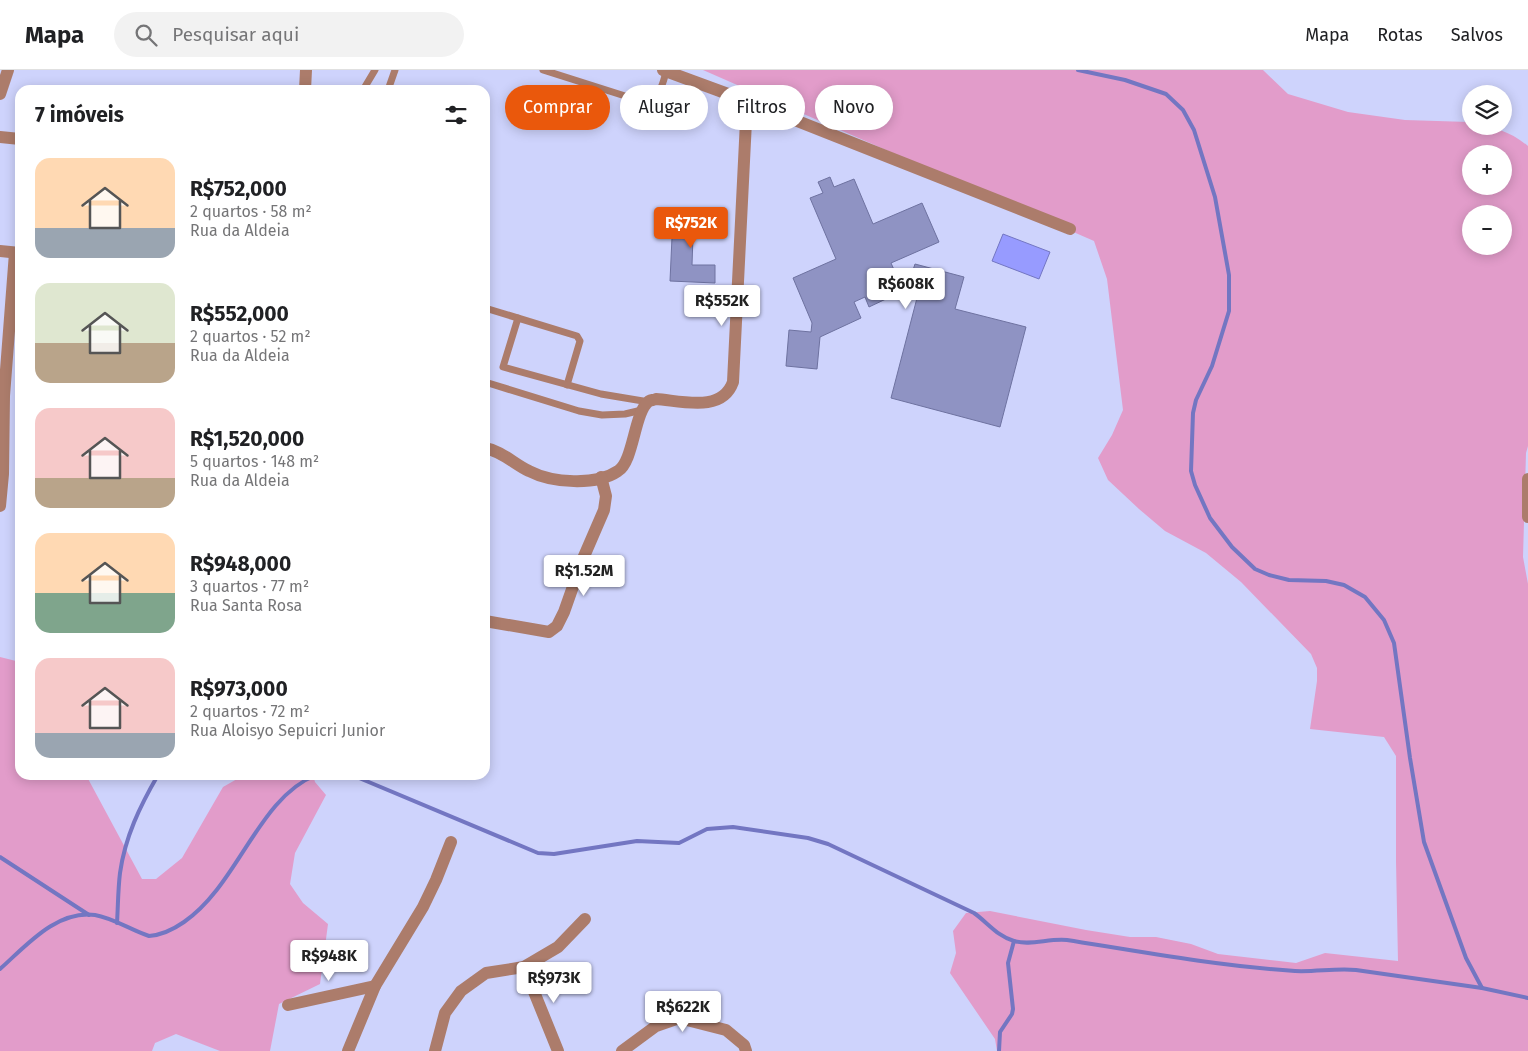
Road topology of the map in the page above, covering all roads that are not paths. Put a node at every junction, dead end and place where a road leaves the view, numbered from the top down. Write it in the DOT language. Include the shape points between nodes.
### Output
graph roads {
  1 [pos="8,70"];
  2 [pos="306,70"];
  3 [pos="375,70"];
  4 [pos="395,70"];
  5 [pos="543,70"];
  6 [pos="664,70"];
  7 [pos="305,85"];
  8 [pos="366,85"];
  9 [pos="390,85"];
  10 [pos="718,90"];
  11 [pos="0,94"];
  12 [pos="805,124"];
  13 [pos="746,130"];
  14 [pos="0,137"];
  15 [pos="15,138"];
  16 [pos="1070,230"];
  17 [pos="0,251"];
  18 [pos="15,253"];
  19 [pos="15,284"];
  20 [pos="490,310"];
  21 [pos="518,318"];
  22 [pos="490,384"];
  23 [pos="567,385"];
  24 [pos="646,406"];
  25 [pos="490,449"];
  26 [pos="601,477"];
  27 [pos="1528,478"];
  28 [pos="0,506"];
  29 [pos="1528,517"];
  30 [pos="490,622"];
  31 [pos="451,842"];
  32 [pos="585,919"];
  33 [pos="524,967"];
  34 [pos="375,986"];
  35 [pos="288,1005"];
  36 [pos="746,1048"];
  37 [pos="348,1051"];
  38 [pos="435,1051"];
  39 [pos="558,1051"];
  40 [pos="622,1051"];
  1 -- 11 [label="street"];
  2 -- 7 [label="street"];
  3 -- 8 [label="lane"];
  4 -- 9 [label="lane"];
  5 -- 6 [label="lane" via="644,102 653,99 662,88"];
  6 -- 10 [label="street"];
  12 -- 16 [label="street"];
  13 -- 24 [label="street" via="730,391 708,403 656,399"];
  14 -- 15 [label="street"];
  17 -- 18 [label="street"];
  19 -- 28 [label="street" via="4,396"];
  20 -- 21 [label="lane"];
  21 -- 23 [label="lane" via="577,336 580,341"];
  21 -- 23 [label="lane" via="503,367"];
  22 -- 24 [label="lane" via="578,411 602,415 625,414"];
  23 -- 24 [label="lane"];
  24 -- 26 [label="street" via="620,470"];
  25 -- 26 [label="street" via="546,479 563,482"];
  26 -- 30 [label="street" via="606,496 604,510 557,626 548,632"];
  27 -- 29 [label="street"];
  31 -- 34 [label="street" via="423,907"];
  32 -- 33 [label="street" via="558,947"];
  33 -- 38 [label="street" via="486,974 461,991 445,1013"];
  33 -- 39 [label="street"];
  34 -- 35 [label="street"];
  34 -- 37 [label="street"];
  36 -- 40 [label="street" via="726,1030 679,1018 656,1026"];
}
